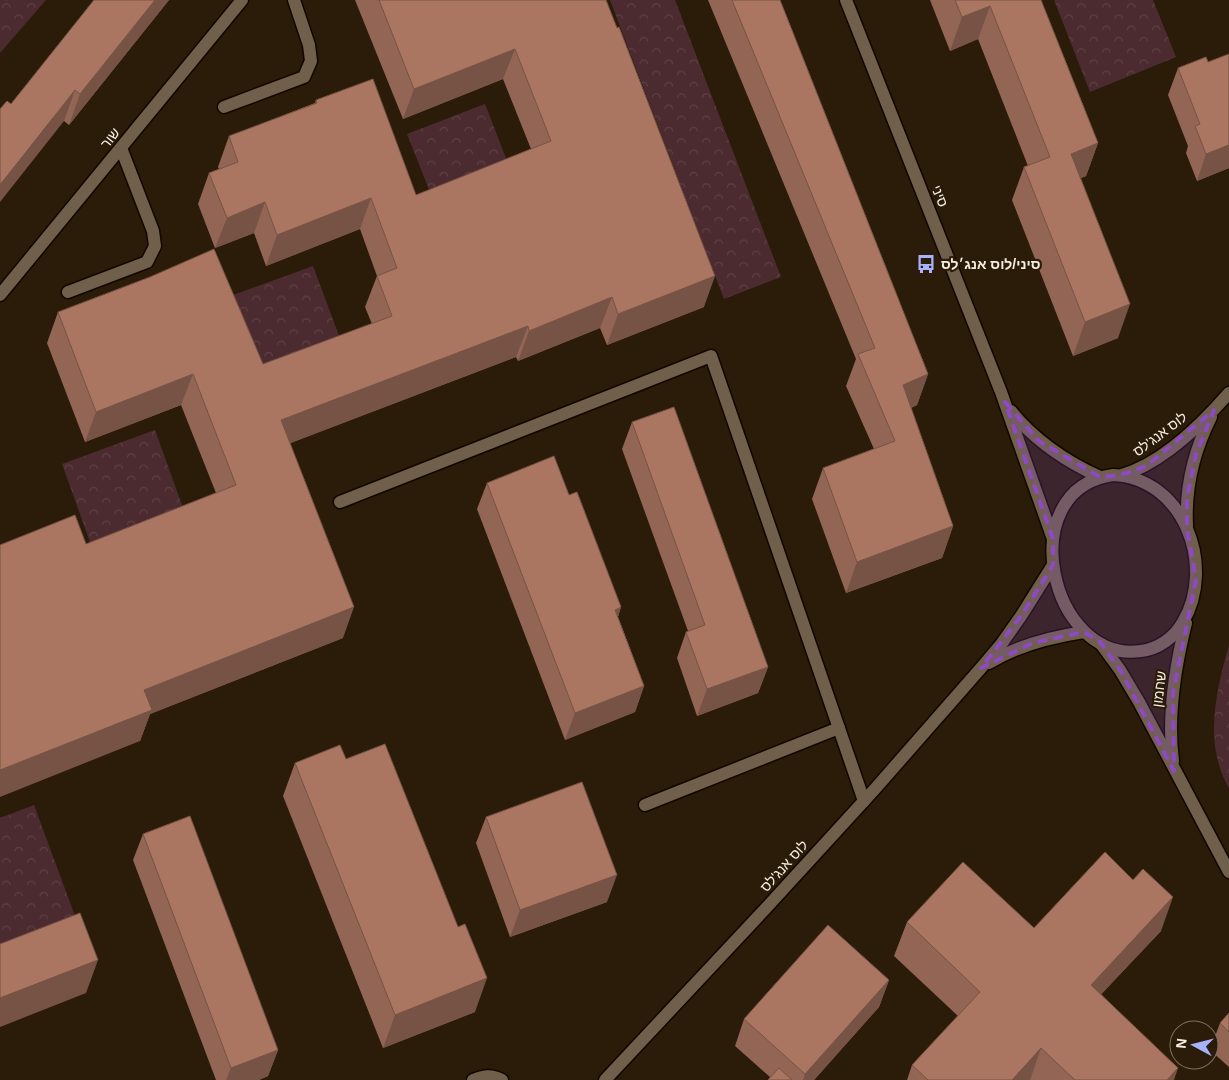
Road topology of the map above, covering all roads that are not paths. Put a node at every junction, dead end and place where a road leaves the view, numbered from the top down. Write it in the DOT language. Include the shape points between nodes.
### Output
graph roads {
  1 [pos="242,0"];
  2 [pos="294,0"];
  3 [pos="846,0"];
  4 [pos="224,107"];
  5 [pos="121,148"];
  6 [pos="68,292"];
  7 [pos="0,295"];
  8 [pos="1229,393"];
  9 [pos="1005,402"];
  10 [pos="1214,410"];
  11 [pos="1120,476"];
  12 [pos="1100,477"];
  13 [pos="340,502"];
  14 [pos="1187,528"];
  15 [pos="1053,539"];
  16 [pos="1052,565"];
  17 [pos="1189,612"];
  18 [pos="1084,632"];
  19 [pos="1100,642"];
  20 [pos="981,668"];
  21 [pos="839,728"];
  22 [pos="1174,771"];
  23 [pos="864,801"];
  24 [pos="646,804"];
  25 [pos="1229,872"];
  26 [pos="473,1080"];
  27 [pos="502,1080"];
  28 [pos="605,1080"];
  1 -- 5 [label="street, שור"];
  2 -- 4 [label="street" via="310,45 311,61 304,77"];
  3 -- 9 [label="street, סיני"];
  5 -- 6 [label="street" via="153,231 154,246 147,262"];
  5 -- 7 [label="street, שור"];
  8 -- 10 [label="street, לוס אנג'לס"];
  9 -- 12 [label="street, סיני" via="1046,446"];
  9 -- 15 [label="street, סיני"];
  10 -- 11 [label="street, לוס אנג'לס" via="1156,460"];
  10 -- 14 [label="street, לוס אנג'לס" via="1191,469 1186,498"];
  11 -- 12 [label="street"];
  11 -- 14 [label="street" via="1143,481 1156,489 1168,500"];
  12 -- 15 [label="street" via="1087,482 1066,502"];
  13 -- 21 [label="street" via="711,356"];
  14 -- 17 [label="street" via="1196,563 1194,597"];
  15 -- 16 [label="street"];
  16 -- 18 [label="street" via="1062,599"];
  16 -- 20 [label="street, לוס אנג'לס" via="1016,622"];
  17 -- 19 [label="street" via="1172,636 1148,650 1119,651"];
  17 -- 22 [label="street, שחמון" via="1173,693 1171,733"];
  18 -- 19 [label="street"];
  18 -- 20 [label="street, לוס אנג'לס" via="1027,645"];
  19 -- 22 [label="street, שחמון" via="1130,685"];
  20 -- 23 [label="street, לוס אנג'לס"];
  21 -- 23 [label="street"];
  21 -- 24 [label="street"];
  22 -- 25 [label="street, שחמון"];
  23 -- 28 [label="street, לוס אנג'לס"];
  26 -- 27 [label="street" via="484,1075"];
}
